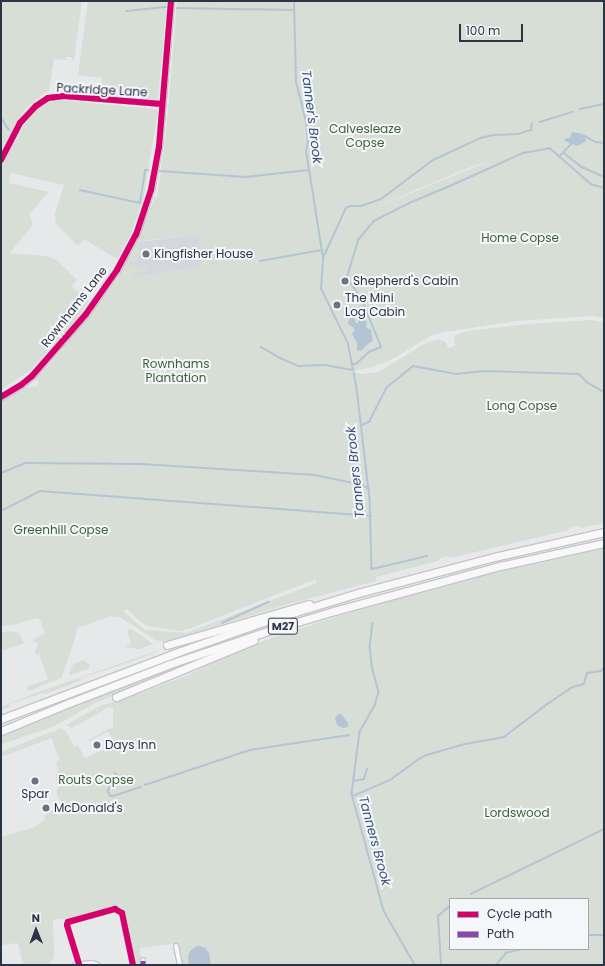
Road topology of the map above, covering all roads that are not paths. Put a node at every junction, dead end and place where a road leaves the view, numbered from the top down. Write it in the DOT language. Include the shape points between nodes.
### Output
graph roads {
  1 [pos="171,1"];
  2 [pos="162,104"];
  3 [pos="1,160"];
  4 [pos="1,397"];
  5 [pos="604,532"];
  6 [pos="604,543"];
  7 [pos="358,593"];
  8 [pos="274,629"];
  9 [pos="167,645"];
  10 [pos="116,697"];
  11 [pos="1,718"];
  12 [pos="1,731"];
  13 [pos="176,946"];
  14 [pos="77,964"];
  15 [pos="98,965"];
  16 [pos="133,965"];
  17 [pos="180,965"];
  1 -- 2 [label="street, Rownhams Lane"];
  2 -- 3 [label="street, Packridge Lane" via="64,96 48,98 36,106 20,123"];
  2 -- 4 [label="street, Rownhams Lane" via="159,147 151,190 141,221 124,257 86,314 40,368 21,385"];
  5 -- 7 [label="highway, M27" via="502,555"];
  6 -- 8 [label="highway, M27" via="500,566"];
  7 -- 9 [label="highway, M27" via="297,606"];
  7 -- 11 [label="highway, M27" via="263,622"];
  8 -- 10 [label="highway, M27" via="213,658"];
  8 -- 12 [label="highway, M27" via="170,664"];
  13 -- 17 [label="street"];
  14 -- 15 [label="street"];
  14 -- 16 [label="street" via="68,922 115,909 122,913"];
}
